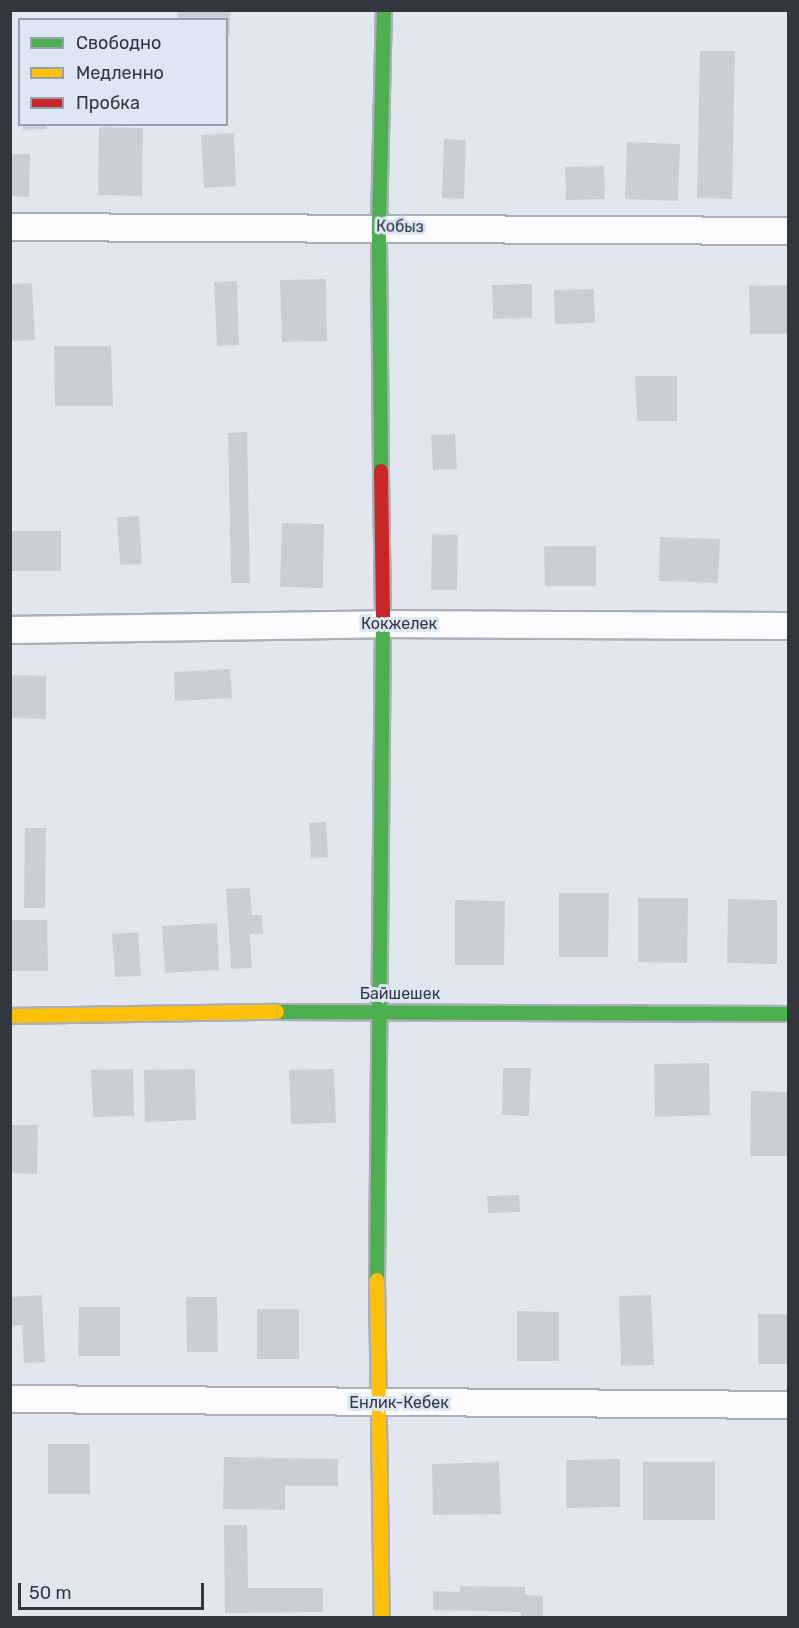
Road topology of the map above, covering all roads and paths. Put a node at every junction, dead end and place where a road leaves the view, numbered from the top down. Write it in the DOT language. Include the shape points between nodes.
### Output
graph roads {
  1 [pos="384,10"];
  2 [pos="379,226"];
  3 [pos="10,227"];
  4 [pos="789,231"];
  5 [pos="383,624"];
  6 [pos="789,626"];
  7 [pos="10,630"];
  8 [pos="381,1010"];
  9 [pos="789,1014"];
  10 [pos="10,1016"];
  11 [pos="10,1399"];
  12 [pos="376,1403"];
  13 [pos="789,1405"];
  14 [pos="382,1617"];
  1 -- 2 [label="street"];
  2 -- 3 [label="street, Кобыз"];
  2 -- 4 [label="street, Кобыз"];
  2 -- 5 [label="street"];
  5 -- 6 [label="street, Кокжелек"];
  5 -- 7 [label="street, Кокжелек"];
  5 -- 8 [label="street"];
  8 -- 9 [label="street, Байшешек"];
  8 -- 10 [label="street, Байшешек"];
  8 -- 12 [label="street"];
  11 -- 12 [label="street, Енлик-Кебек"];
  12 -- 13 [label="street, Енлик-Кебек"];
  12 -- 14 [label="street"];
}
